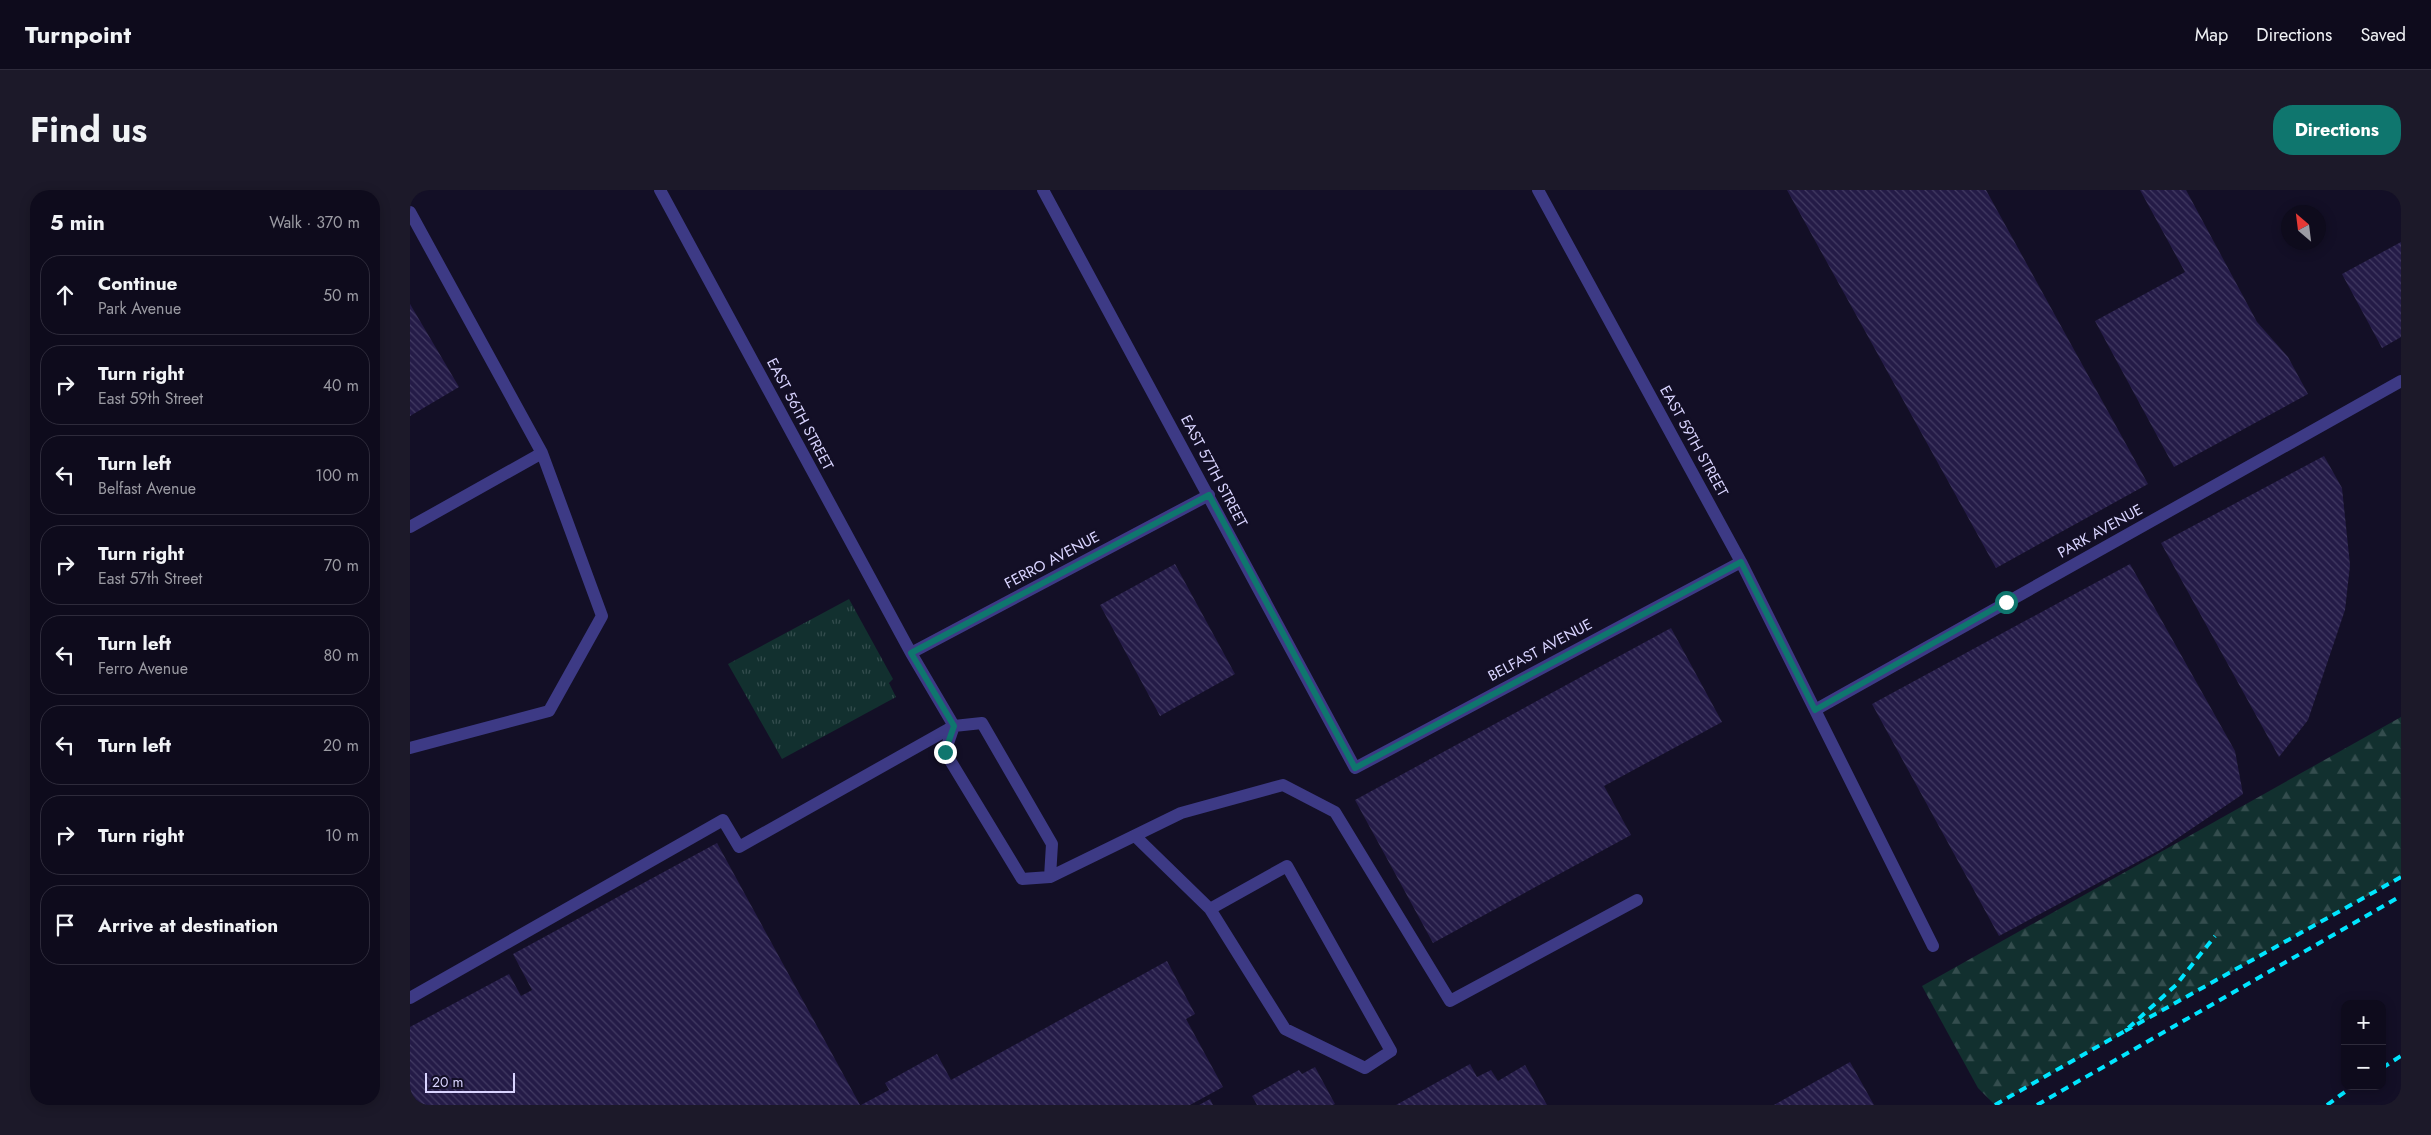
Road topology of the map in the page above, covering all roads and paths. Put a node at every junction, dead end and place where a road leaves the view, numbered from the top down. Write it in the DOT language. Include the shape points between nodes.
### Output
graph roads {
  1 [pos="660,190"];
  2 [pos="1043,190"];
  3 [pos="1538,190"];
  4 [pos="410,212"];
  5 [pos="2401,381"];
  6 [pos="542,453"];
  7 [pos="1209,495"];
  8 [pos="410,528"];
  9 [pos="1741,562"];
  10 [pos="911,653"];
  11 [pos="1815,710"];
  12 [pos="954,726"];
  13 [pos="410,748"];
  14 [pos="1355,768"];
  15 [pos="1135,836"];
  16 [pos="1050,877"];
  17 [pos="1637,900"];
  18 [pos="1210,909"];
  19 [pos="1933,946"];
  20 [pos="410,998"];
  1 -- 10 [label="street, EAST 56TH STREET"];
  2 -- 7 [label="street, EAST 57TH STREET"];
  3 -- 9 [label="street, EAST 59TH STREET"];
  4 -- 6 [label="street"];
  5 -- 11 [label="street, PARK AVENUE"];
  6 -- 8 [label="street"];
  6 -- 13 [label="street" via="602,616 549,711"];
  7 -- 10 [label="street, FERRO AVENUE"];
  7 -- 14 [label="street, EAST 57TH STREET"];
  9 -- 11 [label="street, EAST 59TH STREET"];
  9 -- 14 [label="street, BELFAST AVENUE"];
  10 -- 12 [label="street, EAST 56TH STREET"];
  11 -- 19 [label="street, EAST 59TH STREET"];
  12 -- 16 [label="street" via="982,722 1052,844"];
  12 -- 16 [label="street" via="945,752 1022,879"];
  12 -- 20 [label="street" via="739,847 723,820"];
  15 -- 16 [label="street"];
  15 -- 17 [label="street" via="1181,813 1283,785 1335,812 1450,1001"];
  15 -- 18 [label="street"];
  18 -- 18 [label="street" via="1285,1029 1365,1068 1391,1051 1287,866"];
}
